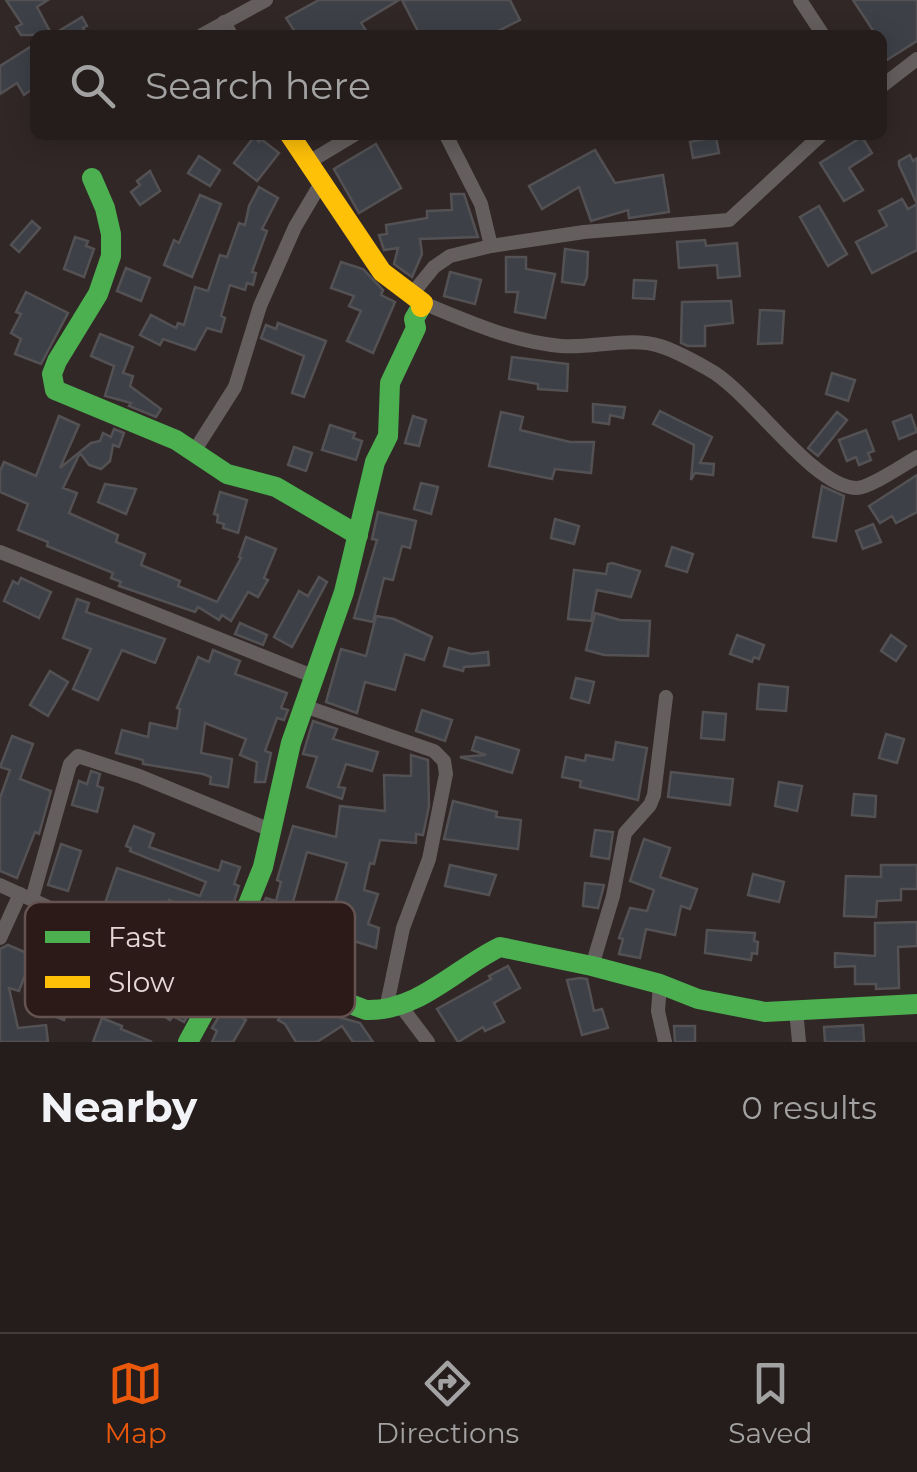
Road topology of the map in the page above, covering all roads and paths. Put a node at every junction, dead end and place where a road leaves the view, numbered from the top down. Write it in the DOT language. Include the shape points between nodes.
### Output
graph roads {
  1 [pos="266,0"];
  2 [pos="800,0"];
  3 [pos="228,28"];
  4 [pos="820,30"];
  5 [pos="917,59"];
  6 [pos="887,82"];
  7 [pos="294,140"];
  8 [pos="346,140"];
  9 [pos="449,140"];
  10 [pos="816,140"];
  11 [pos="309,162"];
  12 [pos="92,178"];
  13 [pos="321,182"];
  14 [pos="490,246"];
  15 [pos="417,299"];
  16 [pos="195,450"];
  17 [pos="917,457"];
  18 [pos="358,534"];
  19 [pos="0,552"];
  20 [pos="314,677"];
  21 [pos="666,697"];
  22 [pos="304,706"];
  23 [pos="273,831"];
  24 [pos="0,884"];
  25 [pos="26,897"];
  26 [pos="37,902"];
  27 [pos="248,902"];
  28 [pos="0,938"];
  29 [pos="592,966"];
  30 [pos="660,984"];
  31 [pos="917,1004"];
  32 [pos="393,1007"];
  33 [pos="355,1009"];
  34 [pos="796,1010"];
  35 [pos="203,1017"];
  36 [pos="188,1042"];
  37 [pos="428,1042"];
  38 [pos="664,1042"];
  39 [pos="799,1042"];
  1 -- 3 [label="street"];
  2 -- 4 [label="street"];
  5 -- 6 [label="street"];
  7 -- 11 [label="street"];
  8 -- 11 [label="street"];
  9 -- 14 [label="street" via="481,204"];
  10 -- 14 [label="street" via="729,220"];
  11 -- 13 [label="street"];
  12 -- 16 [label="street" via="109,215 108,276 57,362 52,384 64,396"];
  13 -- 15 [label="street" via="382,272"];
  13 -- 16 [label="street" via="260,306 235,387"];
  14 -- 15 [label="street" via="434,267"];
  15 -- 17 [label="street" via="522,340 658,345 712,370 797,452 854,488"];
  15 -- 18 [label="street" via="416,328 390,383 388,436"];
  16 -- 18 [label="street" via="227,474 276,486"];
  18 -- 20 [label="street"];
  19 -- 20 [label="street"];
  20 -- 22 [label="street"];
  21 -- 29 [label="street" via="654,795 625,833"];
  22 -- 23 [label="street"];
  22 -- 32 [label="street" via="434,751 444,761 429,859 403,928"];
  23 -- 25 [label="street" via="78,756"];
  23 -- 27 [label="street"];
  24 -- 25 [label="street"];
  25 -- 26 [label="street"];
  25 -- 28 [label="street"];
  29 -- 30 [label="street"];
  29 -- 32 [label="street" via="500,947"];
  30 -- 34 [label="street" via="764,1012"];
  30 -- 38 [label="street"];
  31 -- 34 [label="street"];
  32 -- 33 [label="street"];
  32 -- 37 [label="street"];
  34 -- 39 [label="street"];
  35 -- 36 [label="street"];
}
